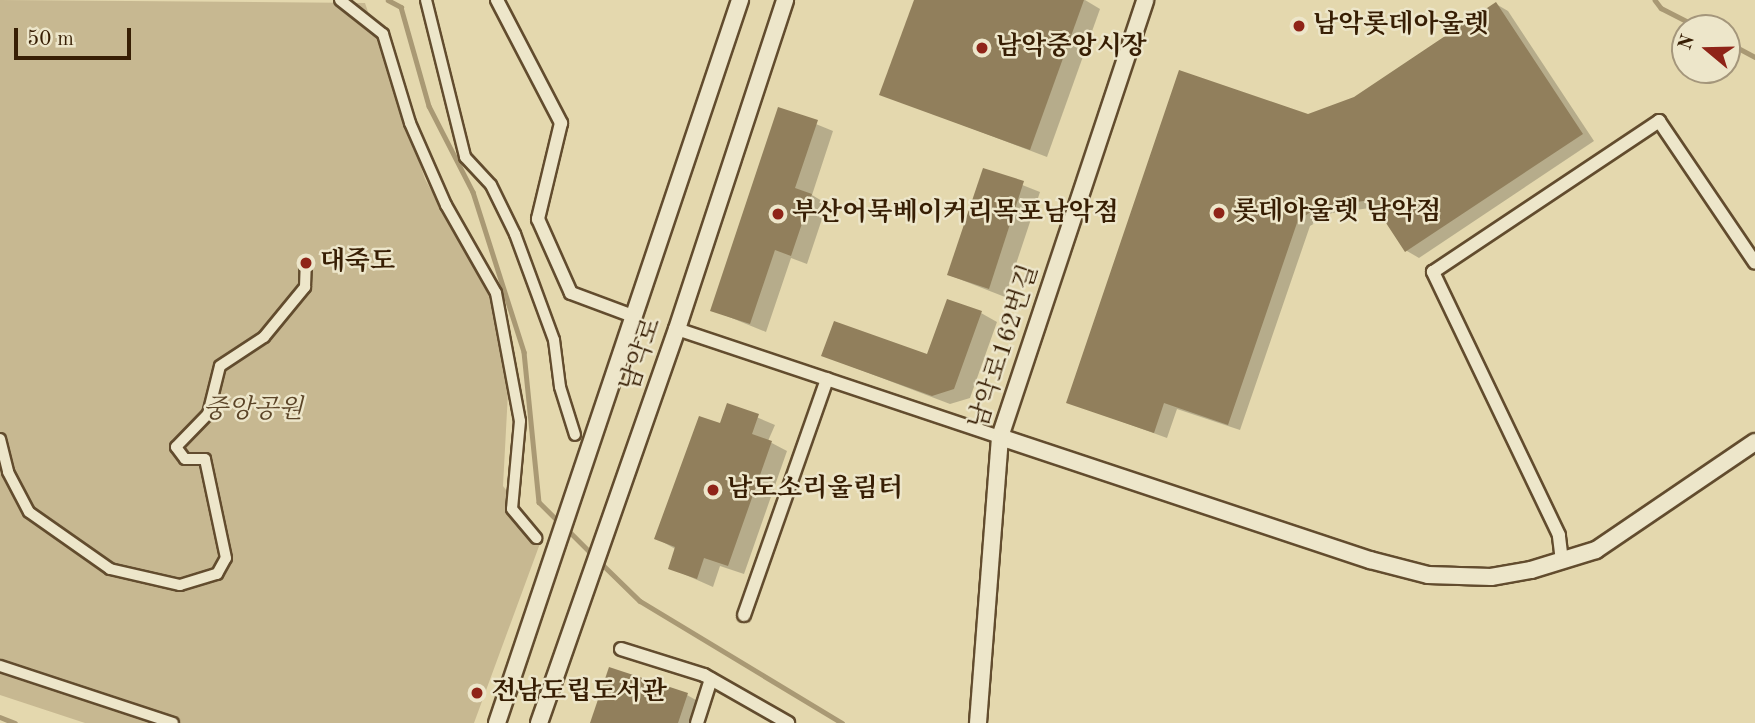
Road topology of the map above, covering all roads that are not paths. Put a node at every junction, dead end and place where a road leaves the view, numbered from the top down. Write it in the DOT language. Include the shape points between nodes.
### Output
graph roads {
  1 [pos="340,0"];
  2 [pos="426,0"];
  3 [pos="497,0"];
  4 [pos="740,0"];
  5 [pos="785,0"];
  6 [pos="1145,0"];
  7 [pos="306,263"];
  8 [pos="1755,263"];
  9 [pos="633,316"];
  10 [pos="677,329"];
  11 [pos="827,379"];
  12 [pos="575,435"];
  13 [pos="1000,437"];
  14 [pos="0,439"];
  15 [pos="1755,442"];
  16 [pos="536,538"];
  17 [pos="1562,561"];
  18 [pos="744,615"];
  19 [pos="621,649"];
  20 [pos="0,666"];
  21 [pos="711,679"];
  22 [pos="173,723"];
  23 [pos="497,723"];
  24 [pos="539,723"];
  25 [pos="697,723"];
  26 [pos="788,723"];
  27 [pos="978,723"];
  1 -- 16 [label="street" via="383,34 410,123 446,205 496,293 520,421 512,509"];
  2 -- 12 [label="street" via="465,157 491,185 515,234 554,340 560,387"];
  3 -- 9 [label="street" via="561,123 538,219 571,293"];
  4 -- 9 [label="street, 남악로"];
  5 -- 10 [label="street, 남악로"];
  6 -- 13 [label="street, 남악로162번길"];
  7 -- 14 [label="street" via="305,287 264,337 220,366 208,414 176,447 185,459 205,459 209,471 226,558 217,574 180,585 110,569 29,513 8,472"];
  8 -- 17 [label="street" via="1659,121 1433,272 1559,535"];
  9 -- 23 [label="street, 남악로"];
  10 -- 11 [label="street"];
  10 -- 24 [label="street, 남악로"];
  11 -- 13 [label="street"];
  11 -- 18 [label="street"];
  13 -- 17 [label="street" via="1310,541 1428,575 1491,577"];
  13 -- 27 [label="street, 남악로162번길"];
  15 -- 17 [label="street" via="1597,550"];
  19 -- 21 [label="street"];
  20 -- 22 [label="street"];
  21 -- 25 [label="street"];
  21 -- 26 [label="street"];
}
